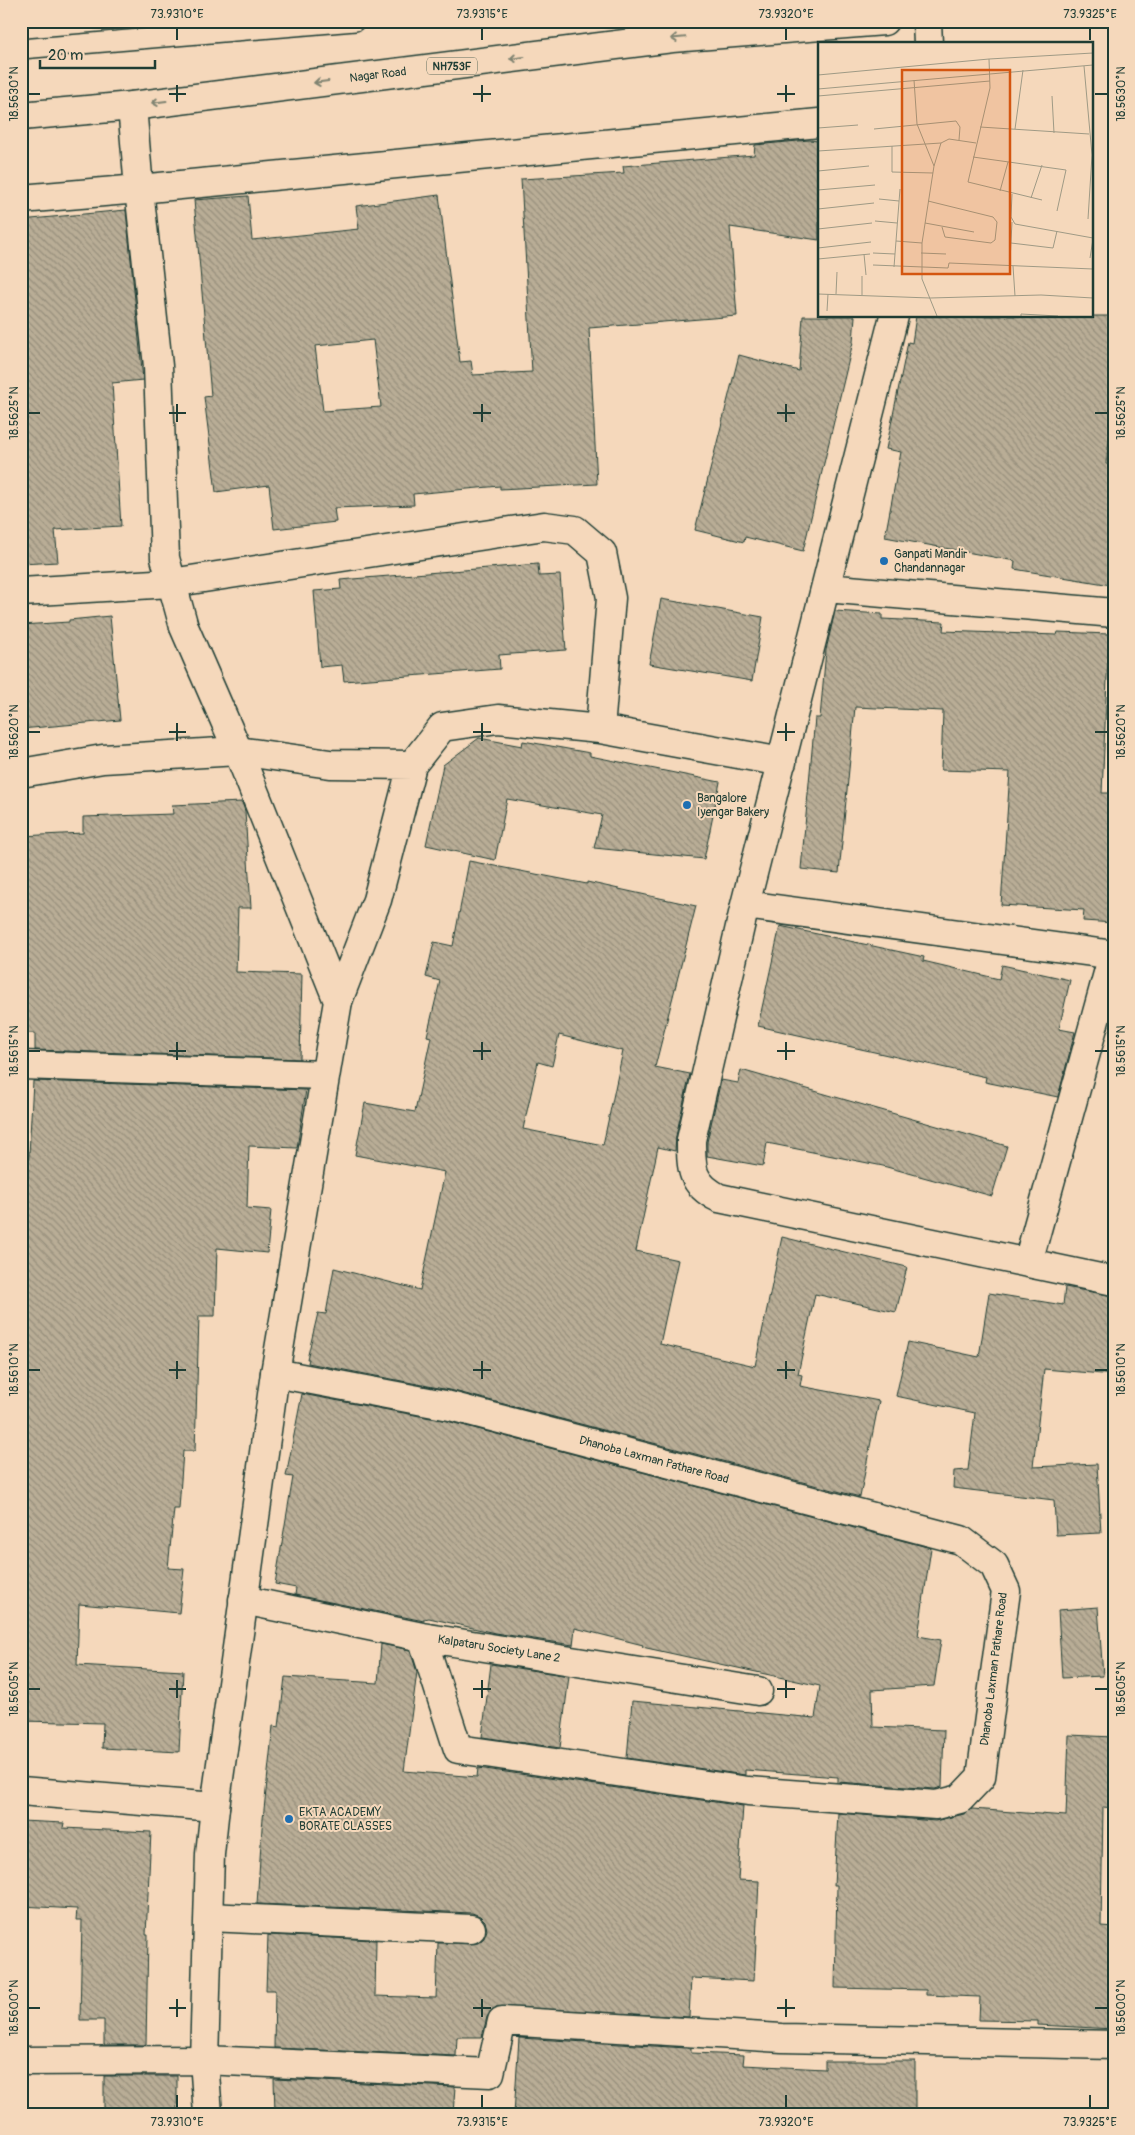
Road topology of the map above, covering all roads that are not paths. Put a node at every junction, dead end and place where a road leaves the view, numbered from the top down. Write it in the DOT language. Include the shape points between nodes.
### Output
graph roads {
  1 [pos="356,21"];
  2 [pos="884,21"];
  3 [pos="927,21"];
  4 [pos="928,42"];
  5 [pos="21,49"];
  6 [pos="132,106"];
  7 [pos="21,116"];
  8 [pos="818,123"];
  9 [pos="138,190"];
  10 [pos="21,199"];
  11 [pos="894,318"];
  12 [pos="171,582"];
  13 [pos="826,588"];
  14 [pos="21,592"];
  15 [pos="1114,613"];
  16 [pos="600,729"];
  17 [pos="238,751"];
  18 [pos="782,762"];
  19 [pos="412,765"];
  20 [pos="21,773"];
  21 [pos="745,905"];
  22 [pos="1113,955"];
  23 [pos="338,1001"];
  24 [pos="21,1066"];
  25 [pos="325,1075"];
  26 [pos="1028,1262"];
  27 [pos="1114,1281"];
  28 [pos="275,1373"];
  29 [pos="243,1600"];
  30 [pos="422,1637"];
  31 [pos="758,1691"];
  32 [pos="21,1791"];
  33 [pos="215,1806"];
  34 [pos="208,1917"];
  35 [pos="471,1929"];
  36 [pos="1114,2045"];
  37 [pos="204,2060"];
  38 [pos="21,2061"];
  39 [pos="208,2114"];
  1 -- 5 [label="lane"];
  2 -- 6 [label="main road, Nagar Road / NH753F, one-way" via="672,38"];
  3 -- 4 [label="main road"];
  6 -- 7 [label="main road, Nagar Road / NH753F"];
  6 -- 9 [label="main road"];
  8 -- 9 [label="main road"];
  9 -- 10 [label="main road"];
  9 -- 12 [label="main road" via="158,366 165,558"];
  11 -- 13 [label="main road"];
  12 -- 14 [label="main road"];
  12 -- 16 [label="main road" via="544,526 575,530 602,553 611,598"];
  12 -- 17 [label="main road" via="184,627"];
  13 -- 15 [label="main road"];
  13 -- 18 [label="main road"];
  16 -- 18 [label="main road"];
  16 -- 19 [label="main road" via="498,719 442,727"];
  17 -- 19 [label="main road" via="330,764"];
  17 -- 20 [label="main road" via="103,759"];
  17 -- 23 [label="main road"];
  18 -- 21 [label="main road"];
  19 -- 23 [label="main road" via="376,900"];
  21 -- 22 [label="main road"];
  21 -- 26 [label="main road" via="691,1140 694,1174 703,1190 719,1198"];
  22 -- 26 [label="main road"];
  23 -- 25 [label="main road"];
  24 -- 25 [label="main road"];
  25 -- 28 [label="main road"];
  26 -- 27 [label="main road"];
  28 -- 29 [label="main road"];
  28 -- 30 [label="main road, Dhanoba Laxman Pathare Road" via="450,1406 961,1540 994,1565 1006,1591 982,1777 960,1799 936,1805 748,1791 458,1749"];
  29 -- 30 [label="main road, Kalpataru Society Lane 2"];
  29 -- 33 [label="main road"];
  30 -- 31 [label="main road, Kalpataru Society Lane 2"];
  32 -- 33 [label="main road"];
  33 -- 34 [label="main road"];
  34 -- 35 [label="main road"];
  34 -- 37 [label="main road"];
  36 -- 37 [label="main road" via="782,2038 502,2021 490,2073"];
  37 -- 38 [label="main road"];
  37 -- 39 [label="main road"];
}
